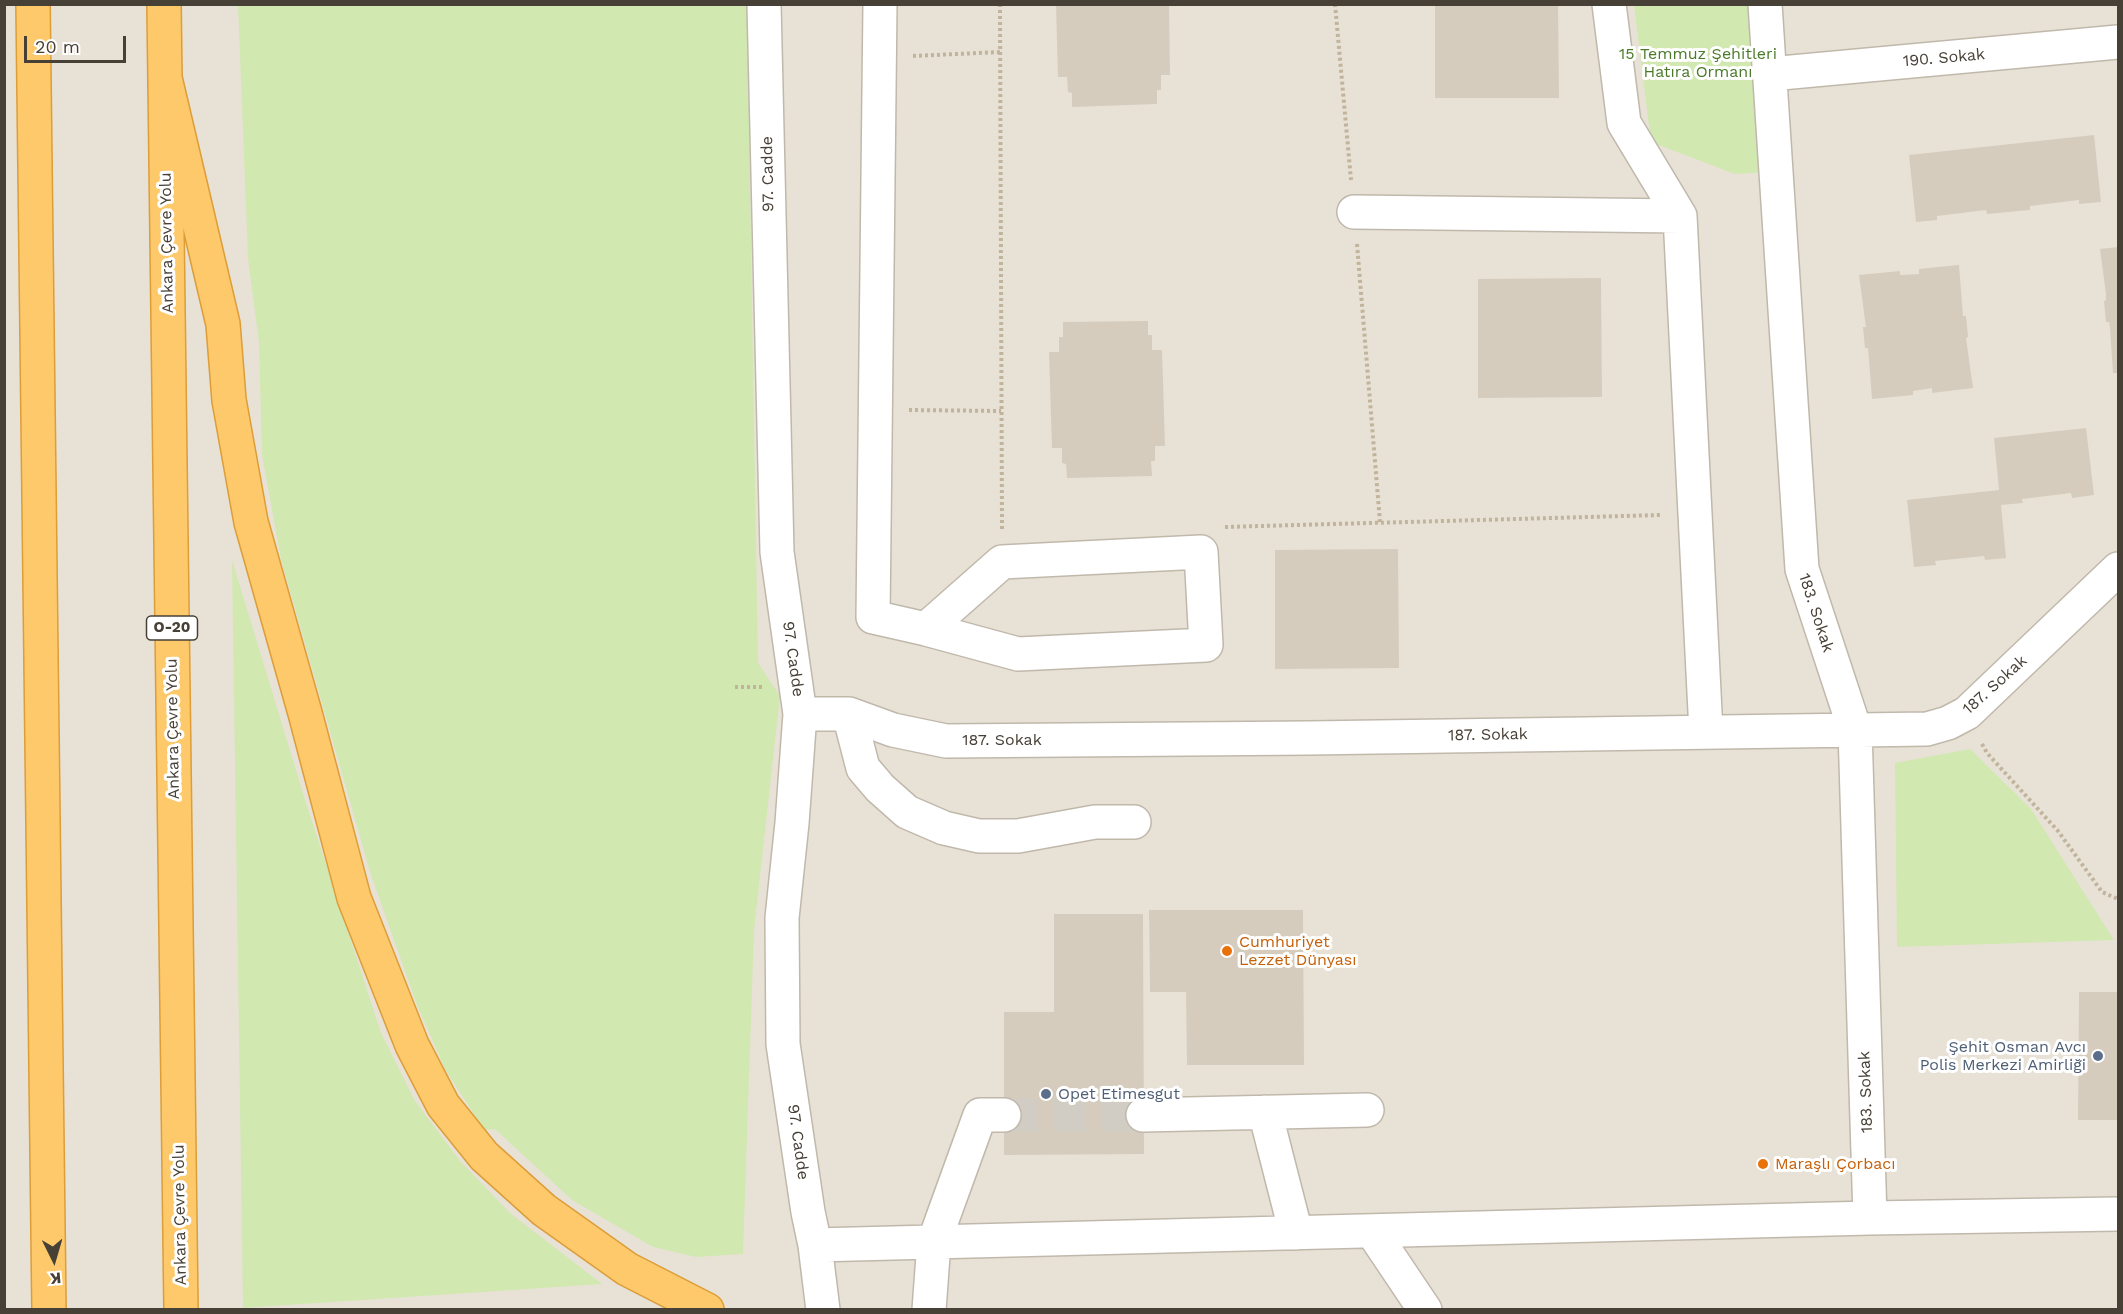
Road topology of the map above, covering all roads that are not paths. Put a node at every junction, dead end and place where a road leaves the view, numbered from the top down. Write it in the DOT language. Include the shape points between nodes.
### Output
graph roads {
  1 [pos="33,4"];
  2 [pos="164,4"];
  3 [pos="764,4"];
  4 [pos="880,4"];
  5 [pos="1609,4"];
  6 [pos="1765,4"];
  7 [pos="2118,42"];
  8 [pos="1770,74"];
  9 [pos="165,78"];
  10 [pos="1354,212"];
  11 [pos="1680,216"];
  12 [pos="2118,569"];
  13 [pos="926,629"];
  14 [pos="800,714"];
  15 [pos="849,714"];
  16 [pos="1855,730"];
  17 [pos="1706,732"];
  18 [pos="1134,822"];
  19 [pos="1367,1110"];
  20 [pos="1265,1112"];
  21 [pos="1004,1115"];
  22 [pos="1143,1115"];
  23 [pos="2118,1214"];
  24 [pos="1870,1218"];
  25 [pos="1372,1231"];
  26 [pos="1296,1233"];
  27 [pos="934,1242"];
  28 [pos="815,1245"];
  29 [pos="49,1310"];
  30 [pos="181,1310"];
  31 [pos="706,1310"];
  32 [pos="823,1310"];
  33 [pos="929,1310"];
  34 [pos="1425,1310"];
  1 -- 29 [label="highway"];
  2 -- 9 [label="highway, Ankara Çevre Yolu / O-20"];
  3 -- 14 [label="street, 97. Cadde" via="777,552"];
  4 -- 13 [label="street" via="873,617"];
  5 -- 11 [label="street" via="1624,123"];
  6 -- 8 [label="street, 183. Sokak"];
  7 -- 8 [label="street, 190. Sokak"];
  8 -- 16 [label="street, 183. Sokak" via="1802,569"];
  9 -- 30 [label="highway, Ankara Çevre Yolu / O-20"];
  9 -- 31 [label="highway" via="223,324 229,400 251,522 354,897 412,1045 443,1105 484,1156 544,1210 627,1269"];
  10 -- 11 [label="street"];
  11 -- 17 [label="street"];
  12 -- 16 [label="street, 187. Sokak" via="1967,713 1926,729"];
  13 -- 13 [label="street" via="1002,562 1201,552 1206,645 1018,654"];
  14 -- 15 [label="street, 187. Sokak"];
  14 -- 28 [label="street, 97. Cadde" via="782,918 783,1044"];
  15 -- 17 [label="street, 187. Sokak" via="893,730 946,741"];
  15 -- 18 [label="street" via="863,768 907,812 944,828 979,836 1018,836 1095,822"];
  16 -- 17 [label="street, 187. Sokak"];
  16 -- 24 [label="street, 183. Sokak"];
  19 -- 20 [label="street"];
  20 -- 22 [label="street"];
  20 -- 26 [label="street"];
  21 -- 27 [label="street" via="980,1115"];
  23 -- 24 [label="street"];
  24 -- 25 [label="street"];
  25 -- 26 [label="street"];
  25 -- 34 [label="street"];
  26 -- 27 [label="street"];
  27 -- 28 [label="street"];
  27 -- 33 [label="street"];
  28 -- 32 [label="street, 97. Cadde"];
}
